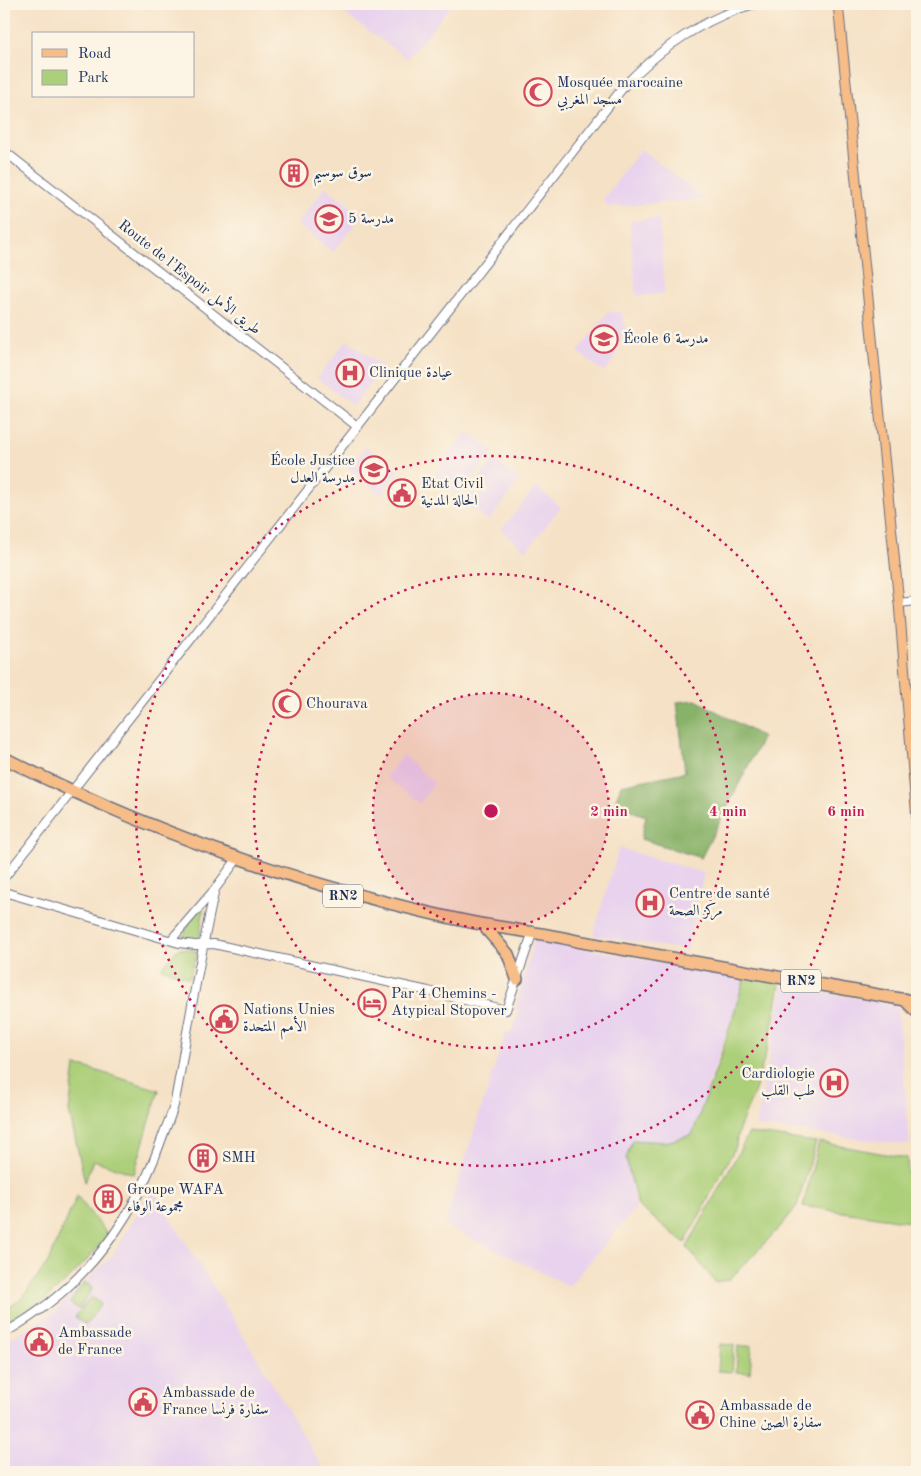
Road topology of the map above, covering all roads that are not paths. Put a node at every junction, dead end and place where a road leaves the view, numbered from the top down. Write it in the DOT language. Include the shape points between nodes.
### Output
graph roads {
  1 [pos="756,4"];
  2 [pos="838,4"];
  3 [pos="4,151"];
  4 [pos="358,427"];
  5 [pos="917,601"];
  6 [pos="899,603"];
  7 [pos="4,758"];
  8 [pos="4,763"];
  9 [pos="70,792"];
  10 [pos="917,813"];
  11 [pos="917,820"];
  12 [pos="237,860"];
  13 [pos="4,878"];
  14 [pos="215,889"];
  15 [pos="4,892"];
  16 [pos="487,927"];
  17 [pos="532,934"];
  18 [pos="172,940"];
  19 [pos="202,944"];
  20 [pos="517,979"];
  21 [pos="917,992"];
  22 [pos="904,999"];
  23 [pos="917,1002"];
  24 [pos="917,1012"];
  25 [pos="4,1333"];
  1 -- 4 [label="street" via="713,19 677,39 625,84"];
  2 -- 6 [label="main road"];
  3 -- 4 [label="street, Route de l’Espoir طريق الأمل"];
  4 -- 9 [label="street"];
  5 -- 6 [label="street"];
  6 -- 10 [label="main road"];
  7 -- 9 [label="highway, RN2"];
  8 -- 9 [label="highway, RN2"];
  9 -- 12 [label="highway, RN2" via="149,830"];
  9 -- 13 [label="street"];
  10 -- 11 [label="main road"];
  12 -- 14 [label="street"];
  12 -- 16 [label="highway, RN2" via="384,902"];
  14 -- 18 [label="street"];
  14 -- 19 [label="street"];
  15 -- 18 [label="street"];
  16 -- 17 [label="highway, RN2"];
  16 -- 20 [label="highway" via="508,954"];
  17 -- 20 [label="street"];
  17 -- 22 [label="highway, RN2"];
  18 -- 19 [label="street"];
  19 -- 20 [label="street" via="214,944 506,1010"];
  19 -- 25 [label="street" via="174,1106 158,1151 132,1205 106,1246 84,1271 44,1307"];
  21 -- 22 [label="highway"];
  22 -- 23 [label="highway, RN2"];
  22 -- 24 [label="highway"];
}
